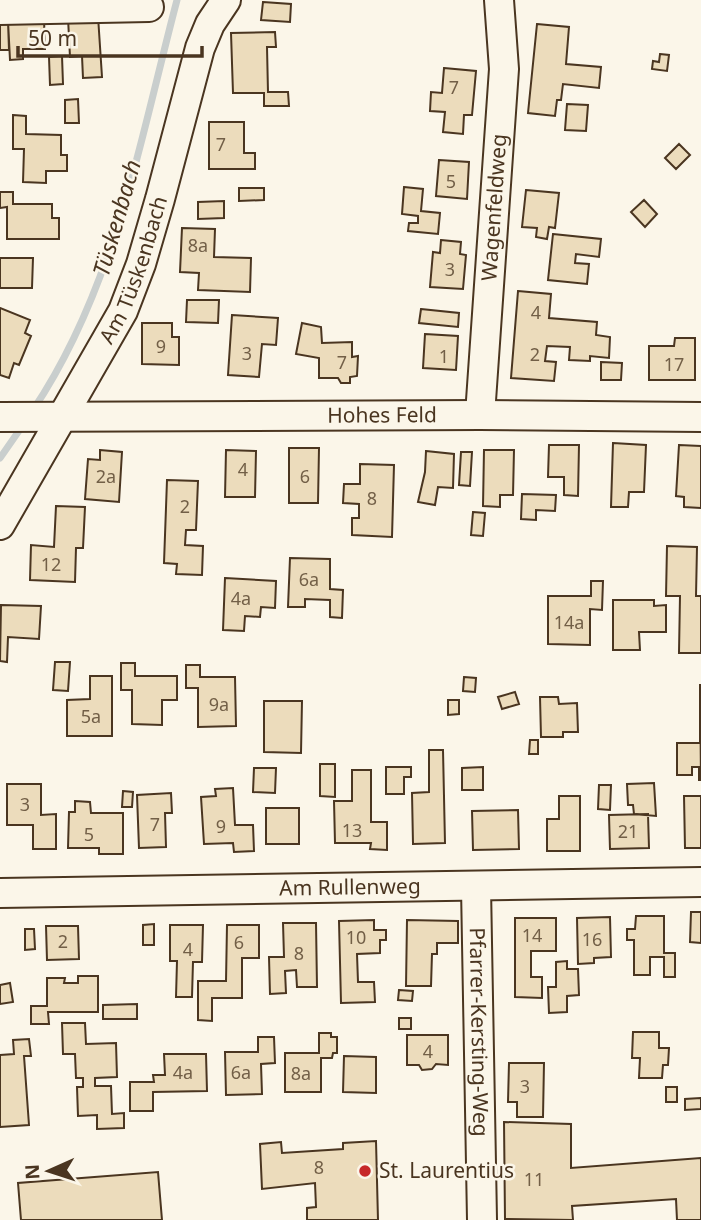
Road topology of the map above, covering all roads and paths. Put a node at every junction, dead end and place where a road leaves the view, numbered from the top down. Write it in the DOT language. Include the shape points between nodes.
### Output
graph roads {
  1 [pos="226,0"];
  2 [pos="499,0"];
  3 [pos="149,7"];
  4 [pos="0,10"];
  5 [pos="480,415"];
  6 [pos="58,416"];
  7 [pos="0,417"];
  8 [pos="701,417"];
  9 [pos="0,525"];
  10 [pos="701,883"];
  11 [pos="476,887"];
  12 [pos="0,893"];
  13 [pos="482,1220"];
  1 -- 6 [label="street, Am Tüskenbach" via="200,48 132,288"];
  2 -- 5 [label="street, Wagenfeldweg" via="504,69"];
  3 -- 4 [label="street"];
  5 -- 6 [label="street, Hohes Feld"];
  5 -- 8 [label="street, Hohes Feld"];
  6 -- 7 [label="street, Hohes Feld"];
  6 -- 9 [label="street, Am Tüskenbach"];
  10 -- 11 [label="street, Am Rullenweg"];
  11 -- 12 [label="street, Am Rullenweg"];
  11 -- 13 [label="street, Pfarrer-Kersting-Weg"];
}
